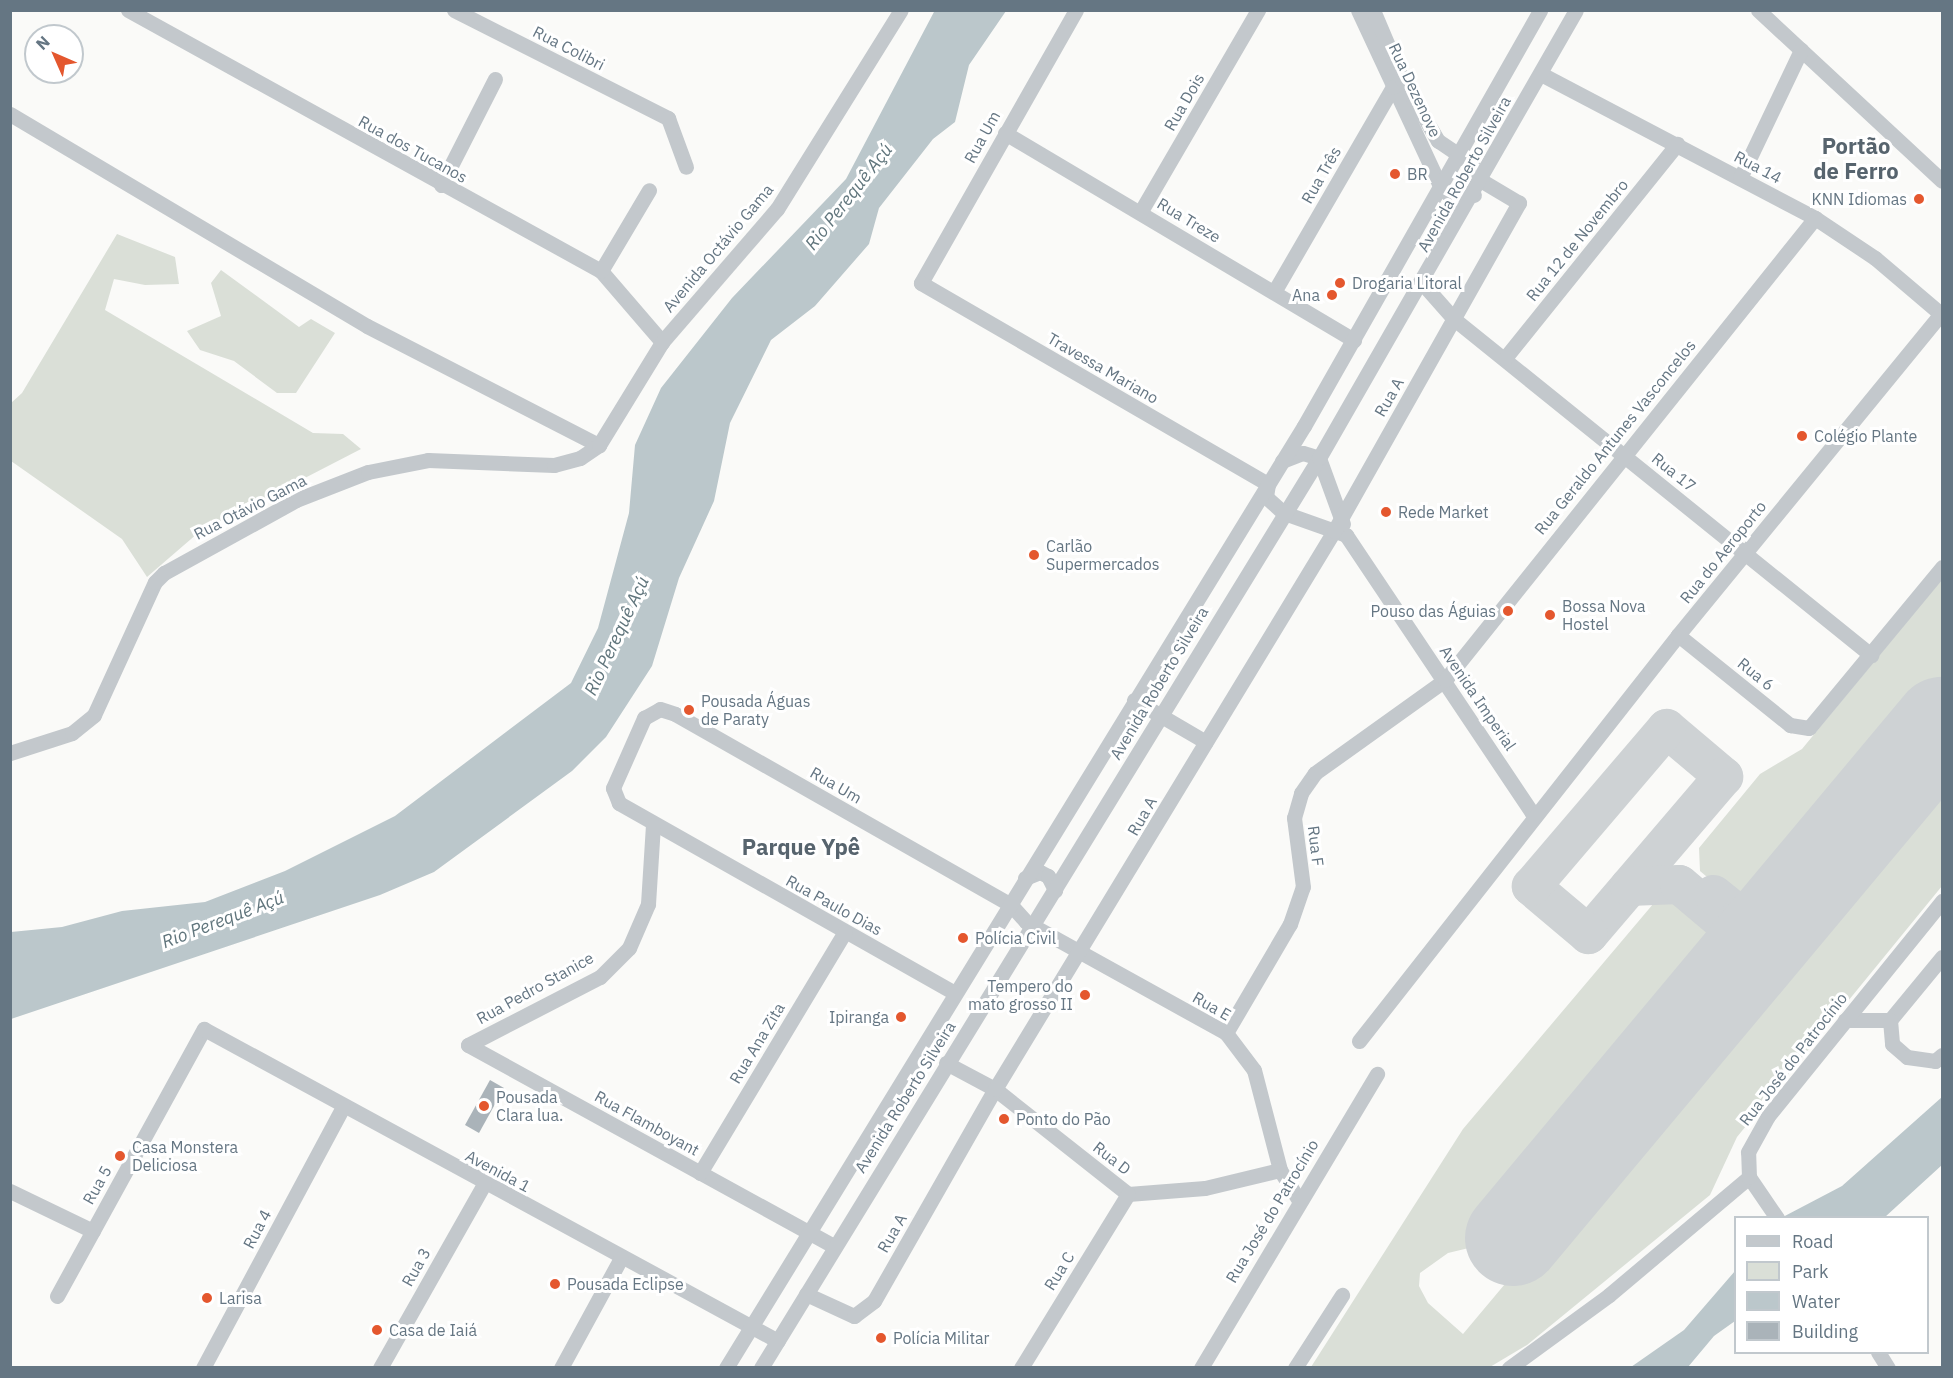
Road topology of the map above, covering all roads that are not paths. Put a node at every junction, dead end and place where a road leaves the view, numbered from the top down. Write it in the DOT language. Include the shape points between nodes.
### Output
graph roads {
  1 [pos="128,10"];
  2 [pos="454,10"];
  3 [pos="901,10"];
  4 [pos="1076,10"];
  5 [pos="1258,10"];
  6 [pos="1358,10"];
  7 [pos="1373,10"];
  8 [pos="1540,10"];
  9 [pos="1576,10"];
  10 [pos="1758,10"];
  11 [pos="1801,50"];
  12 [pos="1541,74"];
  13 [pos="495,79"];
  14 [pos="1398,84"];
  15 [pos="10,114"];
  16 [pos="1005,133"];
  17 [pos="1677,144"];
  18 [pos="1458,156"];
  19 [pos="686,166"];
  20 [pos="1740,178"];
  21 [pos="1482,181"];
  22 [pos="1942,181"];
  23 [pos="441,184"];
  24 [pos="1440,186"];
  25 [pos="649,190"];
  26 [pos="1474,195"];
  27 [pos="1141,212"];
  28 [pos="1815,218"];
  29 [pos="601,271"];
  30 [pos="921,283"];
  31 [pos="1423,284"];
  32 [pos="1274,291"];
  33 [pos="1942,314"];
  34 [pos="1454,319"];
  35 [pos="1354,340"];
  36 [pos="662,342"];
  37 [pos="1504,358"];
  38 [pos="599,445"];
  39 [pos="1623,454"];
  40 [pos="1319,458"];
  41 [pos="1282,461"];
  42 [pos="1268,484"];
  43 [pos="1284,513"];
  44 [pos="1340,528"];
  45 [pos="1746,553"];
  46 [pos="1942,567"];
  47 [pos="1678,635"];
  48 [pos="1871,655"];
  49 [pos="1445,680"];
  50 [pos="1134,700"];
  51 [pos="1161,715"];
  52 [pos="644,718"];
  53 [pos="1206,742"];
  54 [pos="10,753"];
  55 [pos="1534,817"];
  56 [pos="653,825"];
  57 [pos="1025,878"];
  58 [pos="1054,890"];
  59 [pos="1942,901"];
  60 [pos="1010,904"];
  61 [pos="1034,924"];
  62 [pos="845,932"];
  63 [pos="1082,954"];
  64 [pos="1942,957"];
  65 [pos="952,992"];
  66 [pos="1845,1020"];
  67 [pos="1890,1020"];
  68 [pos="204,1029"];
  69 [pos="1226,1033"];
  70 [pos="1359,1041"];
  71 [pos="468,1045"];
  72 [pos="1942,1056"];
  73 [pos="946,1063"];
  74 [pos="1377,1074"];
  75 [pos="995,1089"];
  76 [pos="343,1107"];
  77 [pos="1280,1170"];
  78 [pos="700,1173"];
  79 [pos="1749,1177"];
  80 [pos="484,1184"];
  81 [pos="10,1191"];
  82 [pos="1128,1194"];
  83 [pos="1299,1200"];
  84 [pos="1775,1215"];
  85 [pos="93,1231"];
  86 [pos="808,1232"];
  87 [pos="834,1246"];
  88 [pos="621,1258"];
  89 [pos="806,1293"];
  90 [pos="1342,1295"];
  91 [pos="57,1296"];
  92 [pos="751,1327"];
  93 [pos="778,1341"];
  94 [pos="1879,1354"];
  95 [pos="202,1368"];
  96 [pos="380,1368"];
  97 [pos="561,1368"];
  98 [pos="726,1368"];
  99 [pos="761,1368"];
  100 [pos="1021,1368"];
  101 [pos="1201,1368"];
  102 [pos="1295,1368"];
  103 [pos="1509,1368"];
  104 [pos="1888,1368"];
  1 -- 23 [label="street, Rua dos Tucanos"];
  2 -- 19 [label="street, Rua Colibri" via="668,118"];
  3 -- 36 [label="street, Avenida Octávio Gama" via="777,209"];
  4 -- 16 [label="street, Rua Um"];
  5 -- 27 [label="street, Rua Dois"];
  6 -- 14 [label="street, Rua Dezenove"];
  7 -- 14 [label="street, Rua Dezenove"];
  8 -- 18 [label="street, Avenida Roberto Silveira"];
  9 -- 12 [label="street, Avenida Roberto Silveira"];
  10 -- 11 [label="street"];
  11 -- 20 [label="street"];
  11 -- 22 [label="street"];
  12 -- 17 [label="street, Rua 14"];
  12 -- 21 [label="street, Avenida Roberto Silveira"];
  13 -- 23 [label="street"];
  14 -- 18 [label="street, Rua Dezenove" via="1438,141"];
  14 -- 24 [label="street, Rua Dezenove"];
  14 -- 32 [label="street, Rua Três"];
  15 -- 38 [label="street" via="367,326"];
  16 -- 27 [label="street, Rua Treze"];
  16 -- 30 [label="street, Rua Um"];
  17 -- 20 [label="street, Rua 14"];
  17 -- 37 [label="street, Rua 12 de Novembro"];
  18 -- 21 [label="street, Rua Dezenove" via="1476,168"];
  18 -- 24 [label="street, Avenida Roberto Silveira"];
  20 -- 28 [label="street, Rua 14"];
  21 -- 26 [label="street, Avenida Roberto Silveira"];
  21 -- 34 [label="street, Rua A" via="1519,203"];
  23 -- 29 [label="street, Rua dos Tucanos"];
  24 -- 26 [label="street" via="1451,197"];
  24 -- 35 [label="street, Avenida Roberto Silveira"];
  25 -- 29 [label="street"];
  26 -- 31 [label="street, Avenida Roberto Silveira"];
  27 -- 32 [label="street, Rua Treze"];
  28 -- 33 [label="street, Rua 14" via="1875,258"];
  28 -- 39 [label="street, Rua Geraldo Antunes Vasconcelos"];
  29 -- 36 [label="street, Rua dos Tucanos"];
  30 -- 42 [label="street, Travessa Mariano"];
  31 -- 34 [label="street"];
  31 -- 40 [label="street, Avenida Roberto Silveira"];
  32 -- 35 [label="street, Rua Treze"];
  33 -- 45 [label="street, Rua do Aeroporto"];
  34 -- 37 [label="street, Rua 17"];
  34 -- 44 [label="street, Rua A"];
  35 -- 41 [label="street, Avenida Roberto Silveira"];
  36 -- 38 [label="street, Avenida Octávio Gama"];
  37 -- 39 [label="street, Rua 17"];
  38 -- 54 [label="street, Rua Otávio Gama" via="580,458 554,465 428,460 368,472 296,500 164,573 155,582 94,715 72,732"];
  39 -- 45 [label="street, Rua 17"];
  39 -- 49 [label="street, Rua Geraldo Antunes Vasconcelos"];
  40 -- 41 [label="street" via="1303,453"];
  40 -- 43 [label="street, Avenida Roberto Silveira"];
  40 -- 44 [label="street, Avenida Imperial"];
  41 -- 42 [label="street, Avenida Roberto Silveira"];
  42 -- 43 [label="street" via="1266,497"];
  42 -- 50 [label="street, Avenida Roberto Silveira"];
  43 -- 44 [label="street"];
  43 -- 51 [label="street, Avenida Roberto Silveira"];
  44 -- 49 [label="street, Avenida Imperial"];
  44 -- 53 [label="street, Rua A"];
  45 -- 47 [label="street, Rua do Aeroporto"];
  45 -- 48 [label="street, Rua 17"];
  46 -- 48 [label="street"];
  47 -- 48 [label="street, Rua 6" via="1790,725 1803,729 1814,724"];
  47 -- 55 [label="street, Rua do Aeroporto"];
  49 -- 55 [label="street, Avenida Imperial"];
  49 -- 69 [label="street, Rua F" via="1337,754 1301,793 1294,818 1303,887 1290,924"];
  50 -- 51 [label="street"];
  50 -- 57 [label="street, Avenida Roberto Silveira"];
  51 -- 53 [label="street"];
  51 -- 58 [label="street, Avenida Roberto Silveira"];
  52 -- 56 [label="street, Rua Paulo Dias" via="613,788 619,803"];
  52 -- 60 [label="street, Rua Um" via="660,708 675,714"];
  53 -- 63 [label="street, Rua A"];
  55 -- 70 [label="street, Rua do Aeroporto"];
  56 -- 62 [label="street, Rua Paulo Dias"];
  56 -- 71 [label="street, Rua Pedro Stanice" via="648,904 629,948 600,977"];
  57 -- 58 [label="street" via="1040,872 1048,876"];
  57 -- 60 [label="street, Avenida Roberto Silveira"];
  58 -- 61 [label="street, Avenida Roberto Silveira"];
  59 -- 66 [label="street, Rua José do Patrocínio"];
  60 -- 61 [label="street, Rua E" via="1019,918"];
  60 -- 65 [label="street, Avenida Roberto Silveira"];
  61 -- 63 [label="street, Rua E"];
  61 -- 73 [label="street, Avenida Roberto Silveira"];
  62 -- 65 [label="street, Rua Paulo Dias"];
  62 -- 78 [label="street, Rua Ana Zita"];
  63 -- 69 [label="street, Rua E"];
  63 -- 75 [label="street, Rua A"];
  64 -- 67 [label="street"];
  65 -- 86 [label="street, Avenida Roberto Silveira"];
  66 -- 67 [label="street"];
  66 -- 79 [label="street, Rua José do Patrocínio" via="1754,1135 1748,1152"];
  67 -- 72 [label="street" via="1892,1044 1907,1057 1935,1061"];
  68 -- 76 [label="street, Avenida 1"];
  68 -- 85 [label="street, Rua 5"];
  69 -- 77 [label="street, Rua E" via="1254,1070"];
  71 -- 78 [label="street, Rua Flamboyant"];
  73 -- 75 [label="street, Rua D"];
  73 -- 87 [label="street, Avenida Roberto Silveira"];
  74 -- 83 [label="street, Rua José do Patrocínio"];
  75 -- 82 [label="street, Rua D"];
  75 -- 89 [label="street, Rua A" via="866,1311 854,1316"];
  76 -- 80 [label="street, Avenida 1"];
  76 -- 95 [label="street, Rua 4"];
  77 -- 82 [label="street, Rua D" via="1205,1188"];
  77 -- 83 [label="street, Rua E"];
  78 -- 86 [label="street, Rua Flamboyant"];
  79 -- 84 [label="street"];
  79 -- 103 [label="street" via="1610,1295"];
  80 -- 88 [label="street, Avenida 1"];
  80 -- 96 [label="street, Rua 3"];
  81 -- 85 [label="street"];
  82 -- 100 [label="street, Rua C"];
  83 -- 101 [label="street, Rua José do Patrocínio"];
  85 -- 91 [label="street, Rua 5"];
  86 -- 87 [label="street, Rua Flamboyant"];
  86 -- 92 [label="street, Avenida Roberto Silveira"];
  87 -- 89 [label="street, Avenida Roberto Silveira"];
  88 -- 92 [label="street, Avenida 1"];
  88 -- 97 [label="street"];
  89 -- 93 [label="street, Avenida Roberto Silveira"];
  90 -- 102 [label="street"];
  92 -- 93 [label="street, Avenida 1"];
  92 -- 98 [label="street, Avenida Roberto Silveira"];
  93 -- 99 [label="street, Avenida Roberto Silveira"];
  94 -- 104 [label="street"];
}
